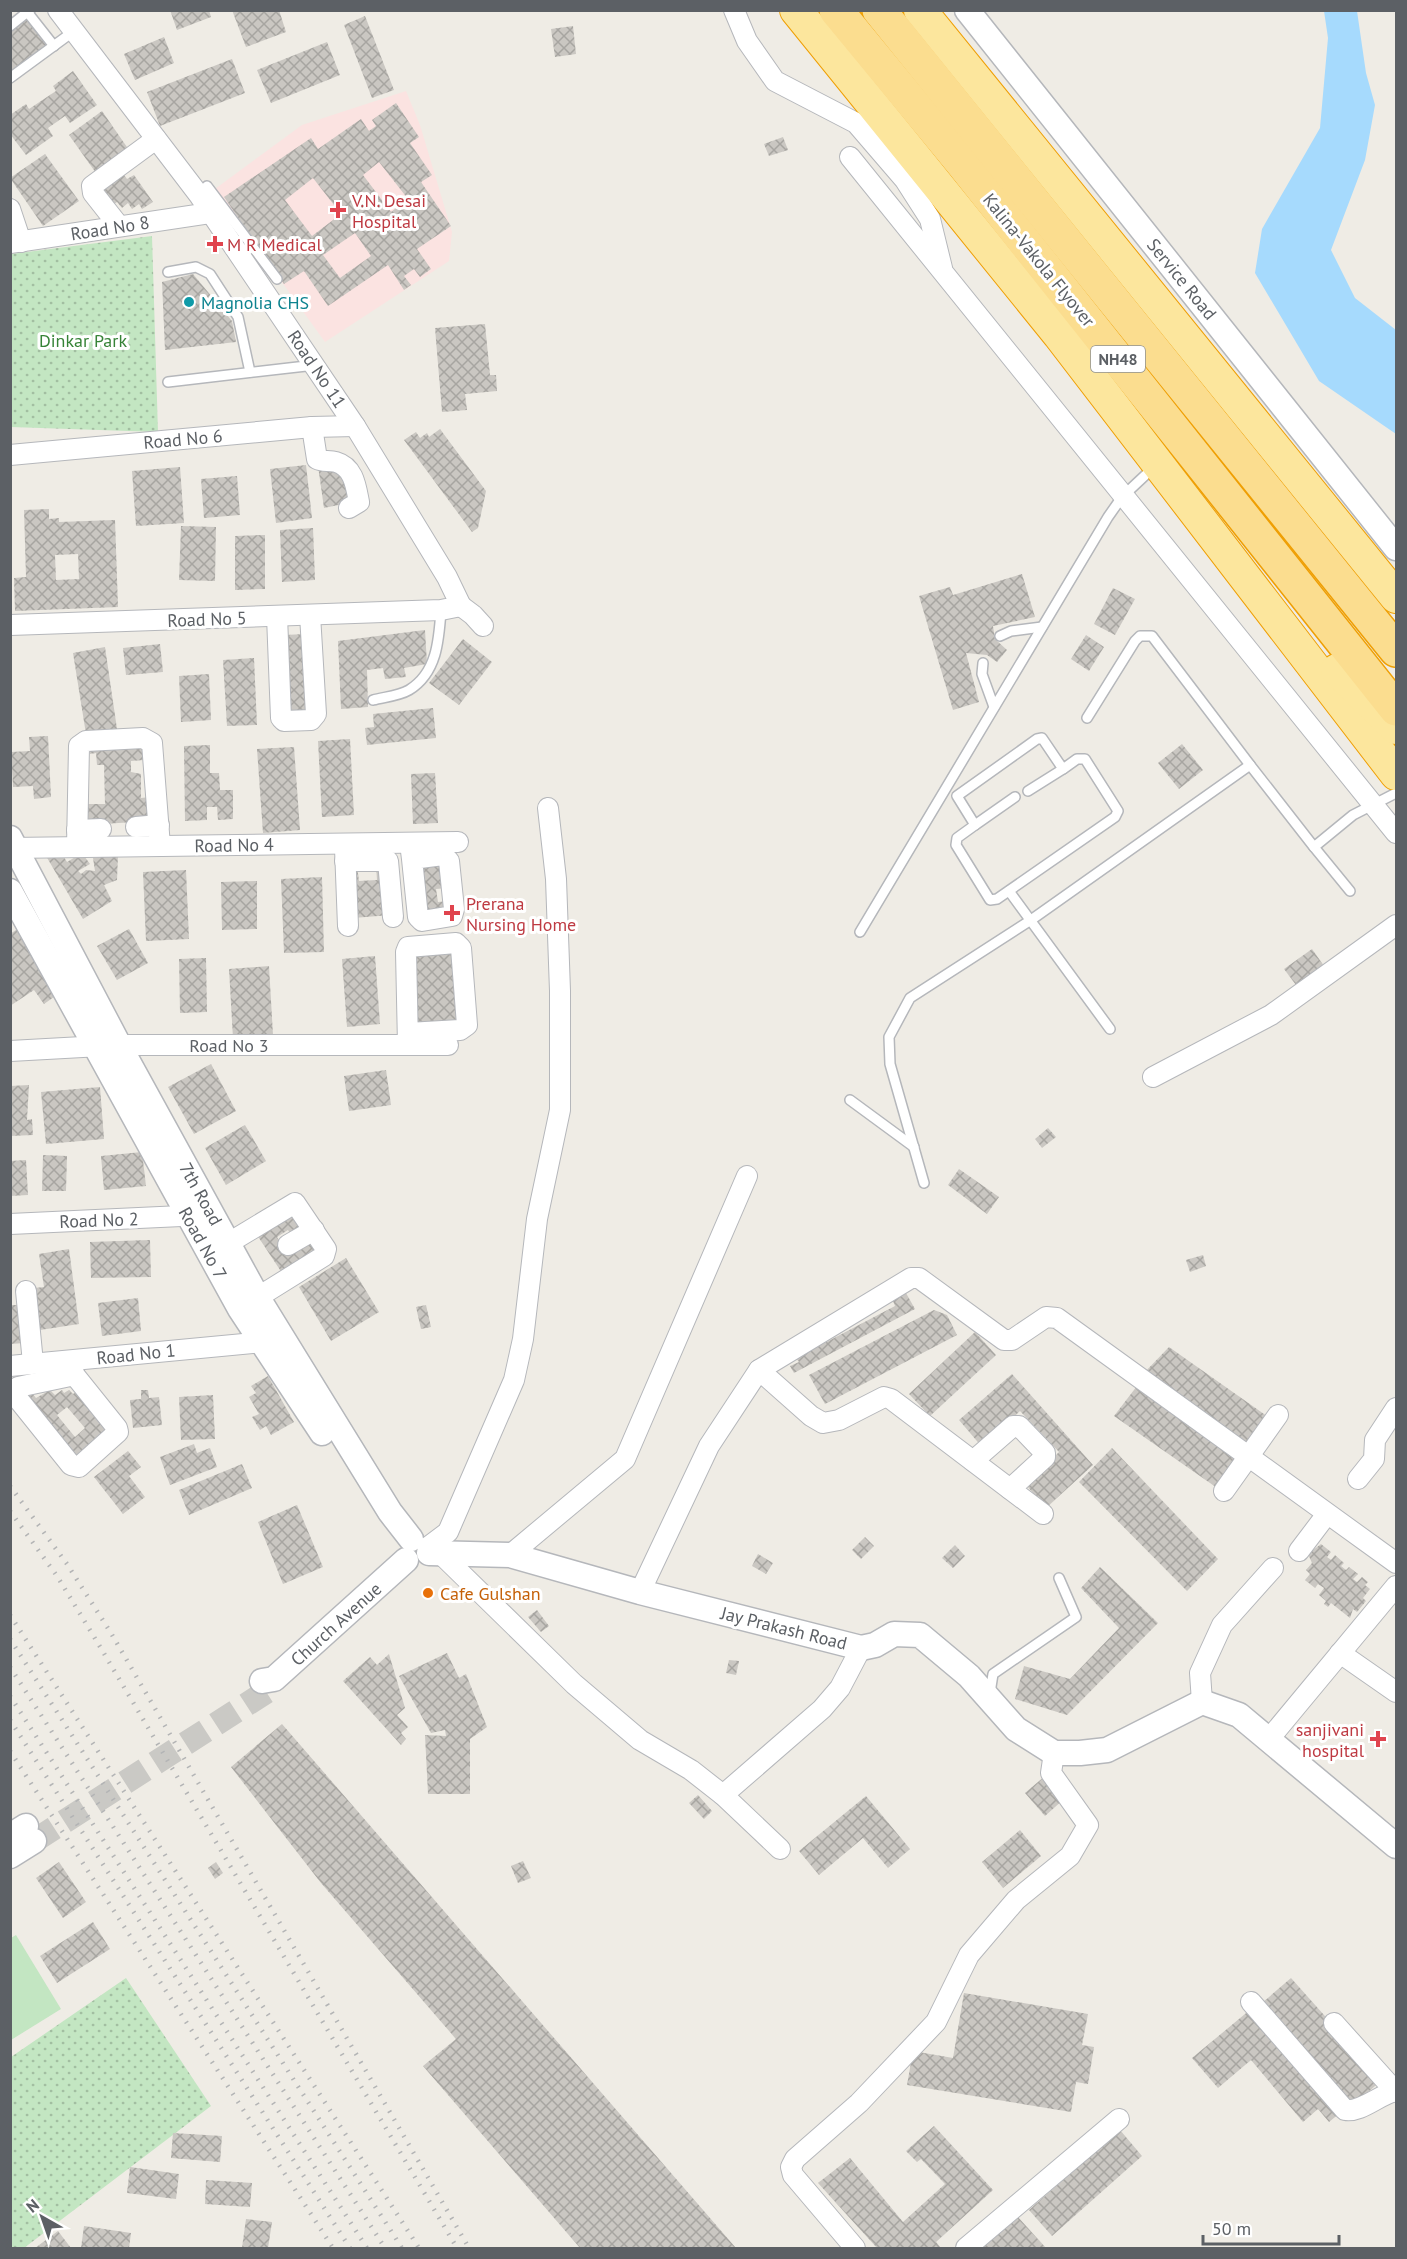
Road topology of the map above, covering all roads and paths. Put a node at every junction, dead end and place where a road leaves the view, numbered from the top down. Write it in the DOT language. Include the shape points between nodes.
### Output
graph roads {
  1 [pos="56,10"];
  2 [pos="734,10"];
  3 [pos="796,10"];
  4 [pos="808,10"];
  5 [pos="836,10"];
  6 [pos="879,10"];
  7 [pos="920,10"];
  8 [pos="967,10"];
  9 [pos="33,11"];
  10 [pos="10,26"];
  11 [pos="74,31"];
  12 [pos="54,46"];
  13 [pos="10,78"];
  14 [pos="156,139"];
  15 [pos="850,157"];
  16 [pos="199,195"];
  17 [pos="10,209"];
  18 [pos="210,213"];
  19 [pos="119,226"];
  20 [pos="16,242"];
  21 [pos="168,272"];
  22 [pos="943,274"];
  23 [pos="277,279"];
  24 [pos="315,365"];
  25 [pos="250,372"];
  26 [pos="168,382"];
  27 [pos="355,426"];
  28 [pos="312,428"];
  29 [pos="10,455"];
  30 [pos="1158,464"];
  31 [pos="1122,497"];
  32 [pos="349,508"];
  33 [pos="1396,548"];
  34 [pos="1396,597"];
  35 [pos="461,606"];
  36 [pos="441,610"];
  37 [pos="311,623"];
  38 [pos="277,624"];
  39 [pos="10,625"];
  40 [pos="483,626"];
  41 [pos="1042,627"];
  42 [pos="1000,636"];
  43 [pos="1396,650"];
  44 [pos="983,663"];
  45 [pos="373,700"];
  46 [pos="994,707"];
  47 [pos="1396,709"];
  48 [pos="1087,718"];
  49 [pos="1396,728"];
  50 [pos="1250,765"];
  51 [pos="1063,769"];
  52 [pos="1396,774"];
  53 [pos="1028,791"];
  54 [pos="1396,793"];
  55 [pos="1015,797"];
  56 [pos="1373,804"];
  57 [pos="548,808"];
  58 [pos="159,825"];
  59 [pos="975,825"];
  60 [pos="136,827"];
  61 [pos="101,829"];
  62 [pos="1396,834"];
  63 [pos="77,839"];
  64 [pos="458,842"];
  65 [pos="12,845"];
  66 [pos="160,846"];
  67 [pos="1314,847"];
  68 [pos="345,852"];
  69 [pos="10,891"];
  70 [pos="1009,891"];
  71 [pos="1350,891"];
  72 [pos="393,917"];
  73 [pos="1031,920"];
  74 [pos="1396,925"];
  75 [pos="348,926"];
  76 [pos="860,932"];
  77 [pos="1110,1029"];
  78 [pos="408,1039"];
  79 [pos="108,1045"];
  80 [pos="448,1045"];
  81 [pos="10,1051"];
  82 [pos="1153,1077"];
  83 [pos="850,1100"];
  84 [pos="914,1147"];
  85 [pos="747,1176"];
  86 [pos="924,1183"];
  87 [pos="212,1214"];
  88 [pos="188,1217"];
  89 [pos="10,1224"];
  90 [pos="314,1230"];
  91 [pos="288,1245"];
  92 [pos="219,1249"];
  93 [pos="26,1290"];
  94 [pos="249,1303"];
  95 [pos="272,1341"];
  96 [pos="33,1364"];
  97 [pos="10,1366"];
  98 [pos="70,1368"];
  99 [pos="759,1370"];
  100 [pos="16,1379"];
  101 [pos="1396,1408"];
  102 [pos="1278,1415"];
  103 [pos="1248,1458"];
  104 [pos="973,1461"];
  105 [pos="1358,1479"];
  106 [pos="1010,1489"];
  107 [pos="1224,1491"];
  108 [pos="1043,1514"];
  109 [pos="1327,1514"];
  110 [pos="420,1550"];
  111 [pos="1299,1551"];
  112 [pos="510,1555"];
  113 [pos="1396,1563"];
  114 [pos="1273,1568"];
  115 [pos="1059,1578"];
  116 [pos="1396,1586"];
  117 [pos="640,1592"];
  118 [pos="861,1648"];
  119 [pos="1340,1653"];
  120 [pos="268,1683"];
  121 [pos="1396,1692"];
  122 [pos="990,1698"];
  123 [pos="1202,1702"];
  124 [pos="1269,1739"];
  125 [pos="1054,1753"];
  126 [pos="723,1795"];
  127 [pos="24,1835"];
  128 [pos="1396,1846"];
  129 [pos="780,1849"];
  130 [pos="10,1856"];
  131 [pos="1251,2002"];
  132 [pos="1334,2023"];
  133 [pos="1396,2091"];
  134 [pos="1119,2119"];
  135 [pos="855,2248"];
  136 [pos="966,2248"];
  1 -- 9 [label="street"];
  1 -- 11 [label="street, Road No 11"];
  2 -- 22 [label="street" via="747,41 775,81 855,123 904,180 930,219"];
  3 -- 30 [label="highway" via="1059,335"];
  4 -- 49 [label="highway" via="1132,408 1338,671"];
  5 -- 47 [label="highway, Kalina-Vakola Flyover / NH48"];
  6 -- 43 [label="highway, Kalina-Vakola Flyover / NH48"];
  7 -- 34 [label="highway"];
  8 -- 33 [label="street, Service Road"];
  9 -- 10 [label="lane"];
  9 -- 12 [label="lane"];
  11 -- 12 [label="lane"];
  11 -- 14 [label="street, Road No 11"];
  12 -- 13 [label="lane"];
  14 -- 16 [label="street, Road No 11"];
  14 -- 19 [label="street" via="92,186 93,193"];
  15 -- 22 [label="street"];
  16 -- 18 [label="street, Road No 11"];
  16 -- 23 [label="lane" via="207,186"];
  17 -- 20 [label="street"];
  18 -- 19 [label="street, Road No 8"];
  18 -- 24 [label="street, Road No 11"];
  19 -- 20 [label="street, Road No 8"];
  21 -- 25 [label="lane" via="196,267 210,274 238,317"];
  22 -- 31 [label="street"];
  24 -- 25 [label="lane"];
  24 -- 27 [label="street, Road No 11"];
  25 -- 26 [label="lane"];
  27 -- 28 [label="street, Road No 6"];
  27 -- 35 [label="street, Road No 11"];
  28 -- 29 [label="street, Road No 6"];
  28 -- 32 [label="street" via="319,461 335,461 345,466 354,480 359,502"];
  30 -- 31 [label="lane"];
  30 -- 52 [label="highway"];
  31 -- 41 [label="lane"];
  31 -- 56 [label="street"];
  35 -- 36 [label="street"];
  35 -- 40 [label="street"];
  36 -- 37 [label="street, Road No 5"];
  36 -- 45 [label="lane" via="439,645 426,677 408,691"];
  37 -- 38 [label="street, Road No 5"];
  37 -- 38 [label="street" via="316,714 311,720 293,721 281,718"];
  38 -- 39 [label="street, Road No 5"];
  41 -- 42 [label="lane"];
  41 -- 46 [label="lane"];
  44 -- 46 [label="lane" via="982,674"];
  46 -- 76 [label="lane"];
  48 -- 50 [label="lane" via="1135,641 1140,636 1152,636"];
  50 -- 67 [label="lane"];
  50 -- 73 [label="lane"];
  51 -- 53 [label="lane"];
  51 -- 59 [label="lane" via="1045,741 1037,739 960,792 957,799"];
  51 -- 70 [label="lane" via="1077,759 1086,759 1118,811 1115,817"];
  54 -- 56 [label="lane"];
  55 -- 59 [label="lane"];
  56 -- 62 [label="street"];
  56 -- 67 [label="lane"];
  57 -- 110 [label="street" via="556,879 560,1110 537,1219 523,1339 514,1380 448,1532"];
  58 -- 60 [label="street"];
  58 -- 63 [label="street" via="149,739 86,741 77,751"];
  58 -- 66 [label="street"];
  59 -- 70 [label="lane" via="957,838 956,845 987,897 993,900"];
  61 -- 63 [label="street"];
  63 -- 65 [label="street, Road No 4"];
  63 -- 66 [label="street, Road No 4"];
  64 -- 68 [label="street, Road No 4" via="411,851"];
  65 -- 79 [label="street, 7th Road"];
  66 -- 68 [label="street, Road No 4"];
  67 -- 71 [label="lane"];
  68 -- 72 [label="street" via="367,866 388,861"];
  68 -- 75 [label="street"];
  69 -- 79 [label="street, Road No 7"];
  70 -- 73 [label="lane"];
  73 -- 77 [label="lane"];
  73 -- 84 [label="lane" via="910,998 902,1012 890,1037 890,1064"];
  74 -- 82 [label="street" via="1271,1015"];
  78 -- 78 [label="street" via="408,947 456,943 461,948 467,1025 460,1030"];
  78 -- 79 [label="street, Road No 3"];
  78 -- 80 [label="street, Road No 3"];
  79 -- 81 [label="street, Road No 3"];
  79 -- 87 [label="street, 7th Road"];
  79 -- 88 [label="street, Road No 7"];
  83 -- 84 [label="lane"];
  84 -- 86 [label="lane"];
  85 -- 112 [label="street" via="625,1459"];
  87 -- 88 [label="street, Road No 2"];
  87 -- 92 [label="street, 7th Road"];
  88 -- 89 [label="street, Road No 2"];
  88 -- 92 [label="street, Road No 7"];
  90 -- 91 [label="street"];
  90 -- 92 [label="street" via="298,1205 291,1203"];
  90 -- 94 [label="street" via="326,1249 324,1256"];
  92 -- 94 [label="street, Road No 7"];
  93 -- 96 [label="street"];
  94 -- 95 [label="street, Road No 7"];
  95 -- 98 [label="street, Road No 1"];
  95 -- 110 [label="street, Road No 7" via="379,1518"];
  96 -- 97 [label="street, Road No 1"];
  96 -- 98 [label="street, Road No 1"];
  98 -- 100 [label="street"];
  98 -- 100 [label="street" via="118,1432 79,1467 71,1465 14,1397"];
  99 -- 103 [label="street" via="911,1278 919,1278 1004,1340 1012,1340 1046,1317 1056,1318"];
  99 -- 104 [label="street" via="817,1421 839,1420 884,1397"];
  99 -- 117 [label="street" via="709,1446"];
  101 -- 105 [label="street" via="1375,1440 1374,1459"];
  102 -- 103 [label="street"];
  103 -- 107 [label="street"];
  103 -- 109 [label="street"];
  104 -- 106 [label="street"];
  104 -- 106 [label="street" via="1013,1426 1020,1426 1045,1457"];
  106 -- 108 [label="street"];
  109 -- 111 [label="street"];
  109 -- 113 [label="street"];
  110 -- 112 [label="street, Jay Prakash Road"];
  110 -- 120 [label="street, Church Avenue"];
  110 -- 126 [label="street" via="640,1740 691,1770"];
  112 -- 117 [label="street, Jay Prakash Road"];
  114 -- 123 [label="street" via="1222,1625 1200,1673"];
  115 -- 122 [label="lane" via="1076,1617 993,1674"];
  116 -- 119 [label="street"];
  117 -- 118 [label="street, Jay Prakash Road"];
  118 -- 122 [label="street, Jay Prakash Road" via="894,1634 920,1635"];
  118 -- 126 [label="street" via="840,1688 822,1709"];
  119 -- 121 [label="street"];
  119 -- 124 [label="street"];
  122 -- 125 [label="street, Jay Prakash Road" via="1016,1729"];
  123 -- 124 [label="street" via="1239,1715"];
  123 -- 125 [label="street" via="1107,1750"];
  124 -- 128 [label="street"];
  125 -- 135 [label="street" via="1051,1773 1088,1825 1070,1856 1016,1900 969,1955 936,2022 859,2103 795,2159 793,2175"];
  126 -- 129 [label="street"];
  127 -- 130 [label="street"];
  131 -- 133 [label="street" via="1345,2110 1351,2111"];
  132 -- 133 [label="street"];
  134 -- 136 [label="street"];
}
